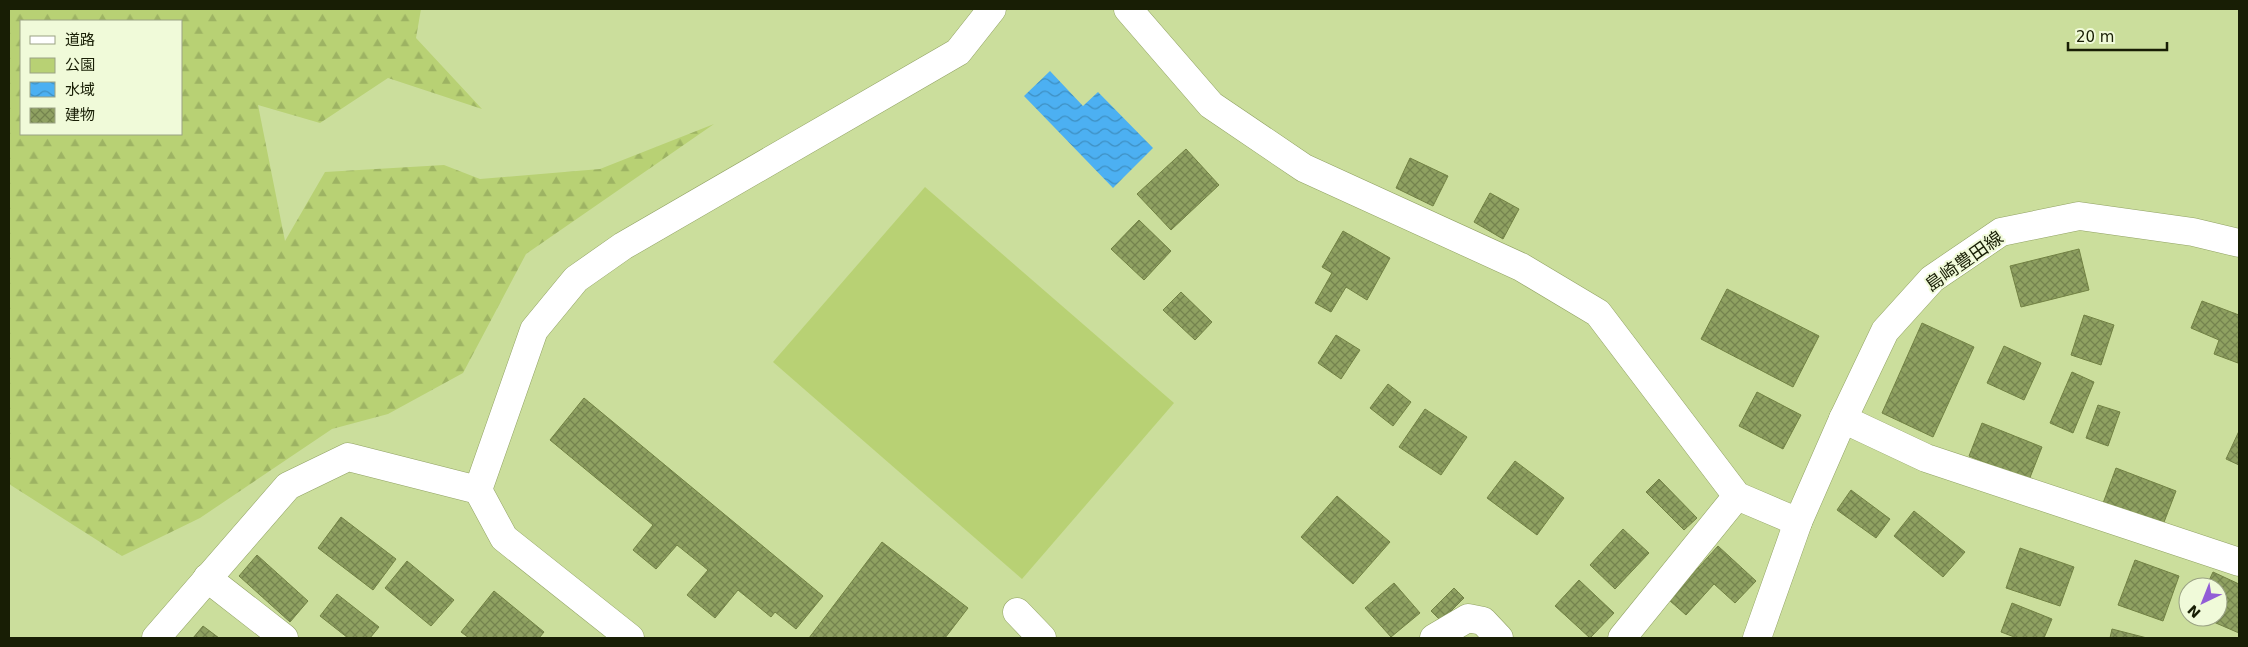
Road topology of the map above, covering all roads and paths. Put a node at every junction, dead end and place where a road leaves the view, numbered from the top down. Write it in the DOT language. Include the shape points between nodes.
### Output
graph roads {
  1 [pos="992,9"];
  2 [pos="1128,9"];
  3 [pos="2239,243"];
  4 [pos="1843,419"];
  5 [pos="478,490"];
  6 [pos="1737,496"];
  7 [pos="1798,522"];
  8 [pos="2239,562"];
  9 [pos="207,578"];
  10 [pos="1017,612"];
  11 [pos="156,638"];
  12 [pos="284,638"];
  13 [pos="630,638"];
  14 [pos="1042,638"];
  15 [pos="1434,638"];
  16 [pos="1500,638"];
  17 [pos="1622,638"];
  18 [pos="1757,638"];
  1 -- 5 [label="street" via="958,52 623,246 576,279 534,330"];
  2 -- 6 [label="street" via="1211,105 1304,168 1521,267 1598,313"];
  3 -- 4 [label="street, 島崎豊田線" via="2193,232 2079,216 2001,232 1932,279 1885,331"];
  4 -- 7 [label="street, 島崎豊田線"];
  4 -- 8 [label="street" via="1926,458"];
  5 -- 9 [label="street" via="348,457 288,486"];
  5 -- 13 [label="street" via="504,538"];
  6 -- 7 [label="street"];
  6 -- 17 [label="street"];
  7 -- 18 [label="street, 島崎豊田線"];
  9 -- 11 [label="street"];
  9 -- 12 [label="street"];
  10 -- 14 [label="street"];
  15 -- 16 [label="street" via="1468,618 1483,620"];
}
